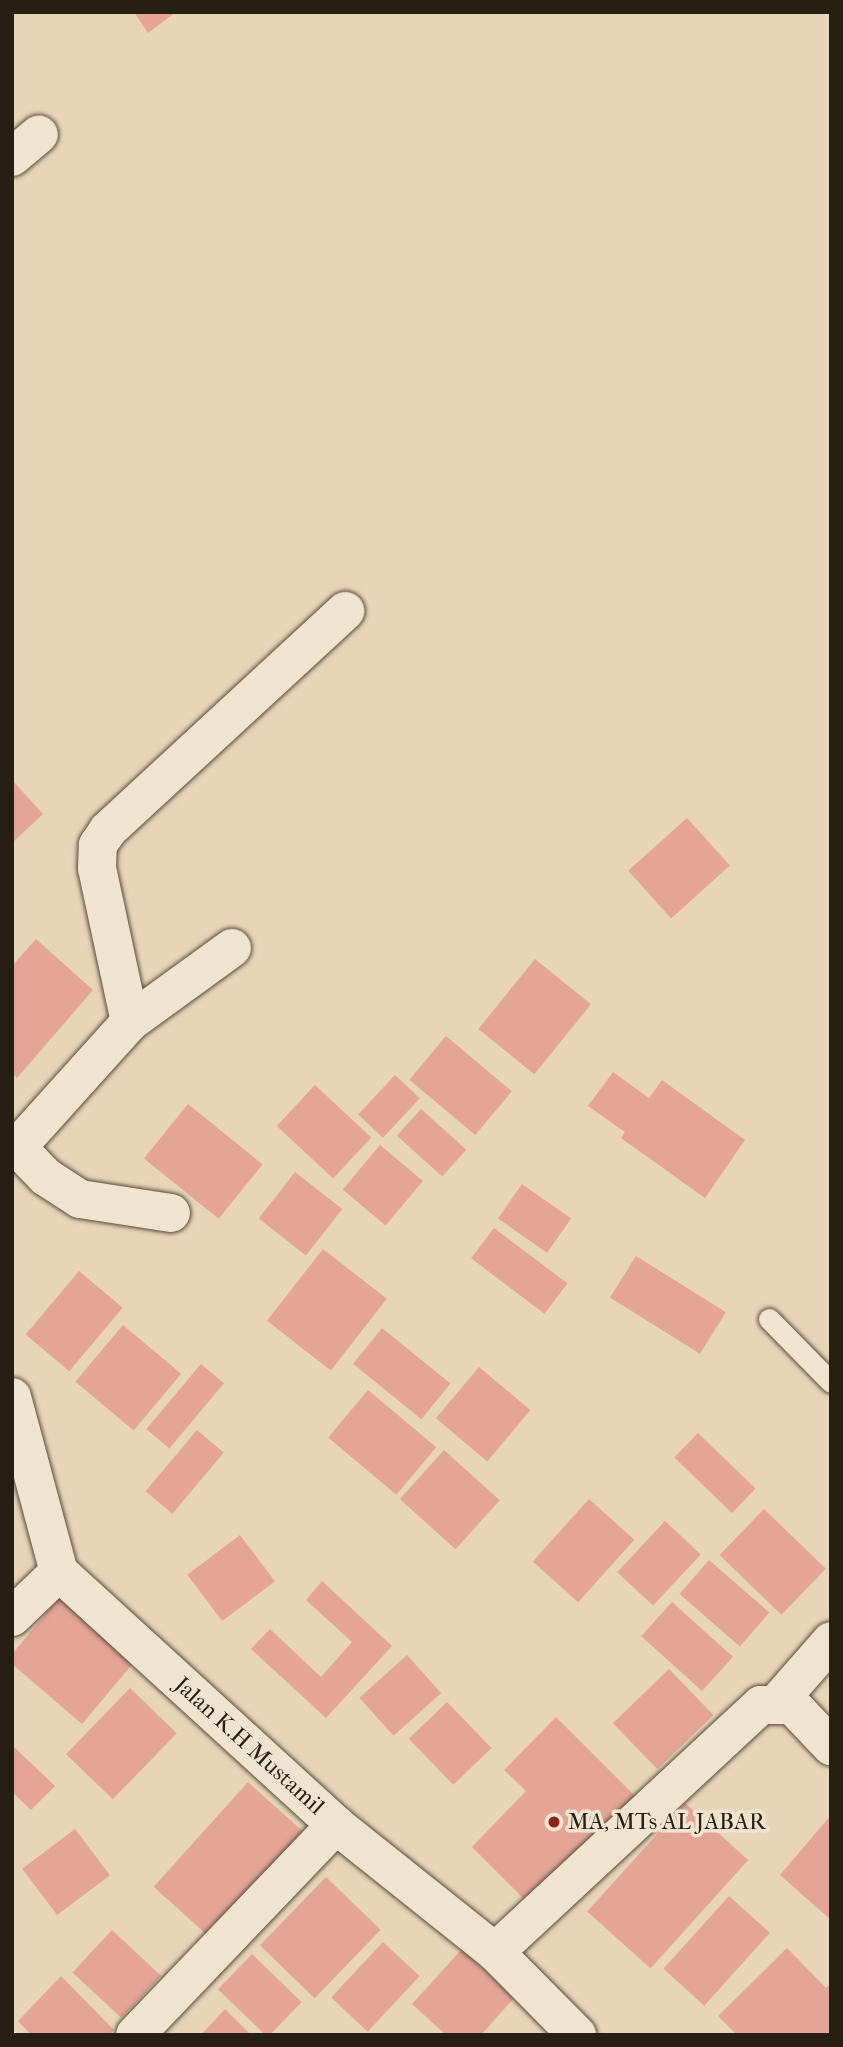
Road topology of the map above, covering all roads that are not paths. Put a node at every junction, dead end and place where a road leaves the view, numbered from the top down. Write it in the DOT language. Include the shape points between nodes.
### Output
graph roads {
  1 [pos="345,611"];
  2 [pos="232,948"];
  3 [pos="130,1022"];
  4 [pos="15,1150"];
  5 [pos="171,1213"];
  6 [pos="769,1319"];
  7 [pos="831,1382"];
  8 [pos="12,1397"];
  9 [pos="59,1572"];
  10 [pos="12,1617"];
  11 [pos="831,1642"];
  12 [pos="777,1703"];
  13 [pos="831,1746"];
  14 [pos="335,1825"];
  15 [pos="495,1952"];
  16 [pos="135,2035"];
  17 [pos="578,2035"];
  1 -- 3 [label="street" via="108,830 98,845 97,868"];
  2 -- 3 [label="street"];
  3 -- 4 [label="street"];
  4 -- 5 [label="street" via="80,1199"];
  6 -- 7 [label="lane"];
  8 -- 9 [label="street"];
  9 -- 10 [label="street"];
  9 -- 14 [label="street, Jalan K.H Mustamil"];
  11 -- 12 [label="street"];
  12 -- 13 [label="street" via="792,1705"];
  12 -- 15 [label="street" via="761,1705"];
  14 -- 15 [label="street, Jalan K.H Mustamil"];
  14 -- 16 [label="street"];
  15 -- 17 [label="street, Jalan K.H Mustamil"];
}
